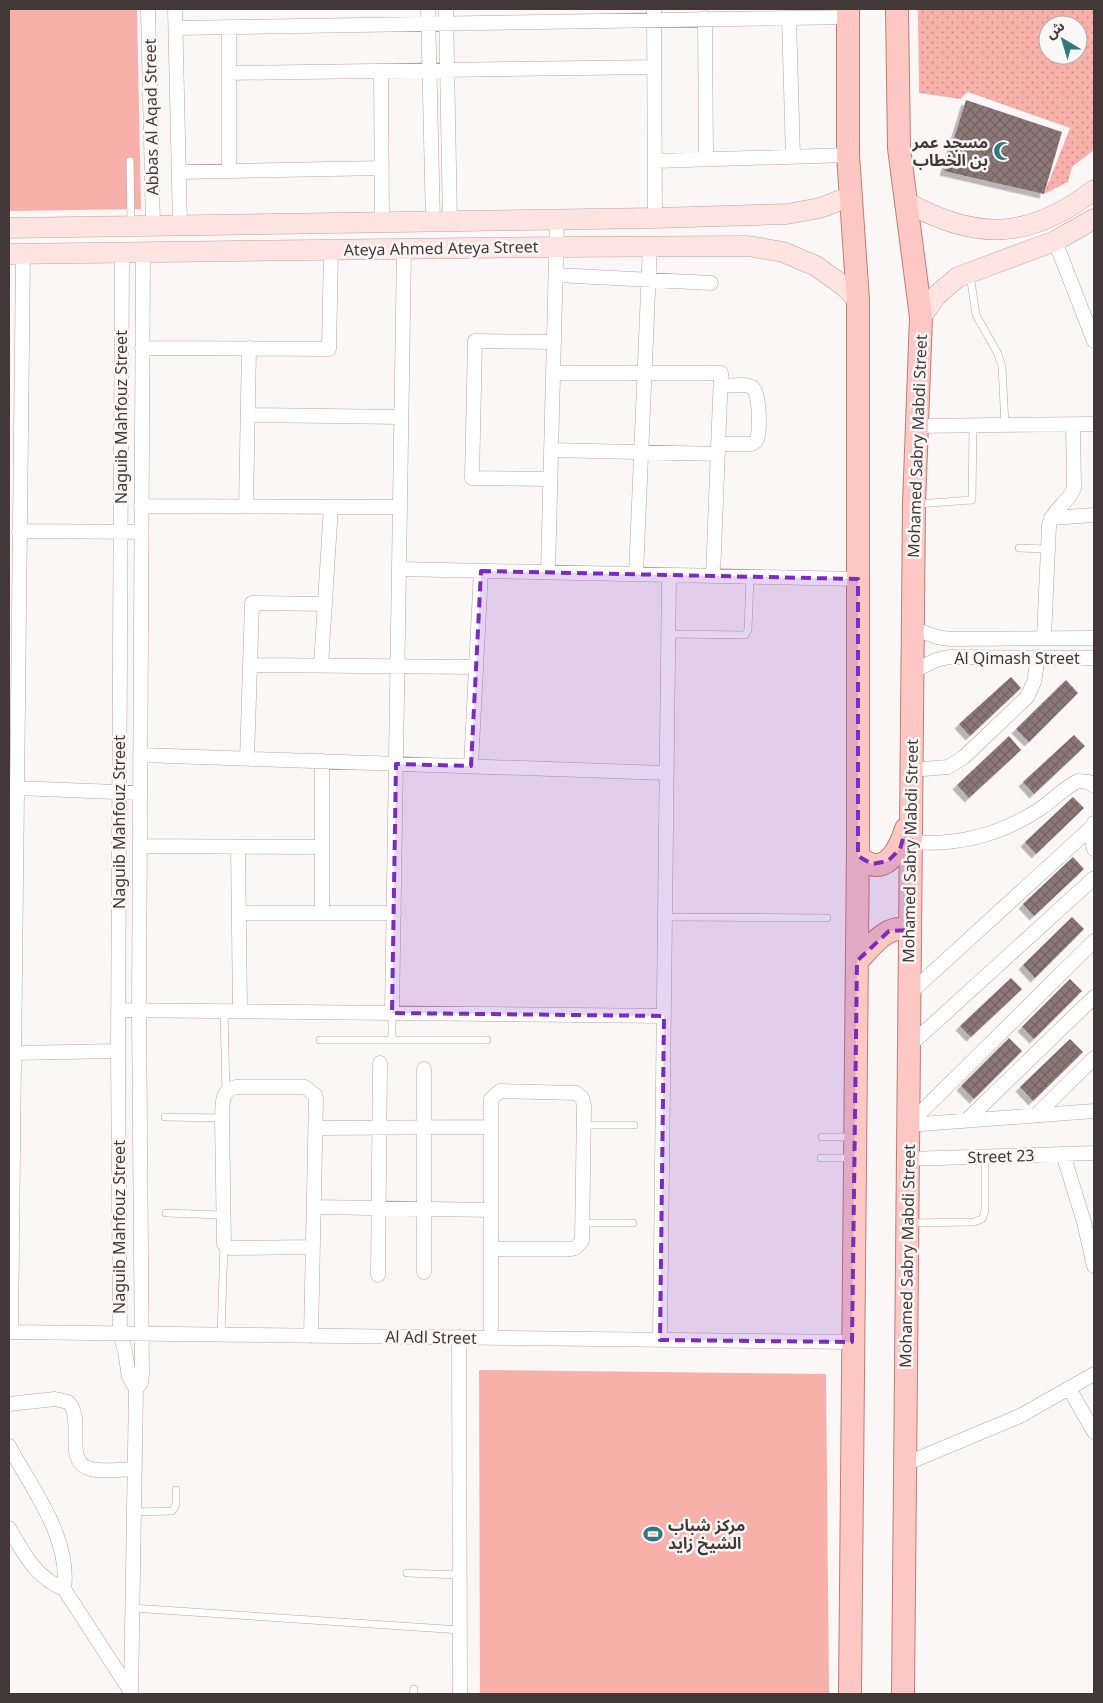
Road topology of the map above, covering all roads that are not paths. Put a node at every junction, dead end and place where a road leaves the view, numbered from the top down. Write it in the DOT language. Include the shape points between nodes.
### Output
graph roads {
  1 [pos="148,9"];
  2 [pos="175,9"];
  3 [pos="428,9"];
  4 [pos="897,9"];
  5 [pos="848,13"];
  6 [pos="654,14"];
  7 [pos="447,16"];
  8 [pos="705,18"];
  9 [pos="789,18"];
  10 [pos="428,24"];
  11 [pos="230,27"];
  12 [pos="176,28"];
  13 [pos="654,67"];
  14 [pos="430,71"];
  15 [pos="448,71"];
  16 [pos="381,72"];
  17 [pos="229,73"];
  18 [pos="848,154"];
  19 [pos="793,156"];
  20 [pos="706,160"];
  21 [pos="130,161"];
  22 [pos="655,161"];
  23 [pos="382,168"];
  24 [pos="229,171"];
  25 [pos="180,172"];
  26 [pos="1094,190"];
  27 [pos="851,196"];
  28 [pos="906,202"];
  29 [pos="655,218"];
  30 [pos="1094,219"];
  31 [pos="557,220"];
  32 [pos="441,221"];
  33 [pos="382,222"];
  34 [pos="131,225"];
  35 [pos="180,225"];
  36 [pos="153,226"];
  37 [pos="9,228"];
  38 [pos="1055,242"];
  39 [pos="556,246"];
  40 [pos="650,246"];
  41 [pos="404,249"];
  42 [pos="331,250"];
  43 [pos="122,252"];
  44 [pos="143,252"];
  45 [pos="16,254"];
  46 [pos="970,271"];
  47 [pos="556,275"];
  48 [pos="648,280"];
  49 [pos="711,283"];
  50 [pos="858,300"];
  51 [pos="920,317"];
  52 [pos="1094,341"];
  53 [pos="554,342"];
  54 [pos="142,348"];
  55 [pos="249,348"];
  56 [pos="553,373"];
  57 [pos="644,373"];
  58 [pos="721,386"];
  59 [pos="248,415"];
  60 [pos="401,418"];
  61 [pos="1094,424"];
  62 [pos="1073,425"];
  63 [pos="915,426"];
  64 [pos="973,426"];
  65 [pos="1005,426"];
  66 [pos="718,449"];
  67 [pos="551,450"];
  68 [pos="641,452"];
  69 [pos="550,479"];
  70 [pos="914,504"];
  71 [pos="141,506"];
  72 [pos="246,506"];
  73 [pos="400,507"];
  74 [pos="331,508"];
  75 [pos="1094,515"];
  76 [pos="1051,518"];
  77 [pos="19,531"];
  78 [pos="121,532"];
  79 [pos="141,532"];
  80 [pos="1020,548"];
  81 [pos="1048,549"];
  82 [pos="399,569"];
  83 [pos="481,571"];
  84 [pos="548,572"];
  85 [pos="636,574"];
  86 [pos="669,575"];
  87 [pos="713,576"];
  88 [pos="750,577"];
  89 [pos="858,579"];
  90 [pos="325,604"];
  91 [pos="912,628"];
  92 [pos="668,634"];
  93 [pos="1044,638"];
  94 [pos="1094,638"];
  95 [pos="1038,657"];
  96 [pos="1094,658"];
  97 [pos="250,665"];
  98 [pos="321,665"];
  99 [pos="398,666"];
  100 [pos="476,667"];
  101 [pos="912,672"];
  102 [pos="13,748"];
  103 [pos="140,755"];
  104 [pos="247,758"];
  105 [pos="322,761"];
  106 [pos="396,764"];
  107 [pos="471,766"];
  108 [pos="911,770"];
  109 [pos="666,774"];
  110 [pos="1093,782"];
  111 [pos="17,788"];
  112 [pos="119,793"];
  113 [pos="140,793"];
  114 [pos="13,811"];
  115 [pos="911,812"];
  116 [pos="1094,824"];
  117 [pos="911,842"];
  118 [pos="140,846"];
  119 [pos="238,847"];
  120 [pos="322,847"];
  121 [pos="1094,849"];
  122 [pos="858,856"];
  123 [pos="1094,878"];
  124 [pos="239,913"];
  125 [pos="322,913"];
  126 [pos="394,913"];
  127 [pos="665,917"];
  128 [pos="827,918"];
  129 [pos="909,930"];
  130 [pos="1094,941"];
  131 [pos="857,961"];
  132 [pos="909,994"];
  133 [pos="1094,997"];
  134 [pos="118,1010"];
  135 [pos="139,1010"];
  136 [pos="224,1011"];
  137 [pos="240,1011"];
  138 [pos="392,1013"];
  139 [pos="664,1016"];
  140 [pos="320,1040"];
  141 [pos="392,1040"];
  142 [pos="488,1040"];
  143 [pos="908,1048"];
  144 [pos="118,1051"];
  145 [pos="14,1052"];
  146 [pos="1094,1058"];
  147 [pos="380,1063"];
  148 [pos="424,1069"];
  149 [pos="226,1092"];
  150 [pos="1094,1110"];
  151 [pos="1036,1115"];
  152 [pos="165,1117"];
  153 [pos="222,1118"];
  154 [pos="967,1120"];
  155 [pos="584,1125"];
  156 [pos="634,1125"];
  157 [pos="908,1125"];
  158 [pos="315,1128"];
  159 [pos="379,1128"];
  160 [pos="424,1128"];
  161 [pos="491,1128"];
  162 [pos="822,1137"];
  163 [pos="855,1148"];
  164 [pos="1094,1153"];
  165 [pos="1063,1154"];
  166 [pos="985,1156"];
  167 [pos="821,1158"];
  168 [pos="907,1159"];
  169 [pos="314,1207"];
  170 [pos="379,1208"];
  171 [pos="424,1209"];
  172 [pos="491,1210"];
  173 [pos="166,1213"];
  174 [pos="222,1214"];
  175 [pos="584,1223"];
  176 [pos="632,1223"];
  177 [pos="906,1223"];
  178 [pos="224,1244"];
  179 [pos="313,1247"];
  180 [pos="491,1249"];
  181 [pos="1094,1266"];
  182 [pos="424,1272"];
  183 [pos="378,1275"];
  184 [pos="10,1332"];
  185 [pos="120,1334"];
  186 [pos="142,1334"];
  187 [pos="221,1335"];
  188 [pos="311,1336"];
  189 [pos="459,1337"];
  190 [pos="491,1338"];
  191 [pos="660,1340"];
  192 [pos="852,1342"];
  193 [pos="1094,1374"];
  194 [pos="136,1389"];
  195 [pos="1070,1390"];
  196 [pos="9,1404"];
  197 [pos="1094,1432"];
  198 [pos="9,1446"];
  199 [pos="905,1464"];
  200 [pos="135,1469"];
  201 [pos="176,1490"];
  202 [pos="134,1512"];
  203 [pos="9,1528"];
  204 [pos="407,1573"];
  205 [pos="461,1575"];
  206 [pos="64,1589"];
  207 [pos="132,1608"];
  208 [pos="462,1630"];
  209 [pos="901,1690"];
  210 [pos="131,1693"];
  211 [pos="851,1693"];
  212 [pos="460,1694"];
  1 -- 36 [label="street, Abbas Al Aqad Street"];
  2 -- 12 [label="street, Abbas Al Aqad Street"];
  3 -- 10 [label="street"];
  4 -- 28 [label="main road, Mohamed Sabry Mabdi Street" via="899,148"];
  5 -- 9 [label="street"];
  5 -- 18 [label="main road"];
  6 -- 7 [label="street"];
  6 -- 8 [label="street"];
  6 -- 13 [label="street"];
  7 -- 10 [label="street"];
  7 -- 15 [label="street"];
  8 -- 9 [label="street"];
  8 -- 20 [label="street"];
  9 -- 19 [label="street"];
  10 -- 11 [label="street"];
  10 -- 14 [label="street"];
  11 -- 12 [label="street"];
  11 -- 17 [label="street"];
  12 -- 25 [label="street, Abbas Al Aqad Street"];
  13 -- 15 [label="street"];
  13 -- 22 [label="street"];
  14 -- 15 [label="street"];
  14 -- 16 [label="street"];
  14 -- 32 [label="street"];
  15 -- 32 [label="street"];
  16 -- 17 [label="street"];
  16 -- 23 [label="street"];
  17 -- 24 [label="street"];
  18 -- 19 [label="street"];
  18 -- 27 [label="main road"];
  19 -- 20 [label="street"];
  20 -- 22 [label="street"];
  21 -- 34 [label="lane"];
  22 -- 29 [label="street"];
  23 -- 24 [label="street"];
  23 -- 33 [label="street"];
  24 -- 25 [label="street"];
  25 -- 35 [label="street, Abbas Al Aqad Street"];
  26 -- 28 [label="street" via="1050,219 997,230 960,226 938,219"];
  27 -- 29 [label="street, Ateya Ahmed Ateya Street" via="804,212"];
  27 -- 50 [label="main road"];
  28 -- 51 [label="main road, Mohamed Sabry Mabdi Street"];
  29 -- 31 [label="street, Ateya Ahmed Ateya Street"];
  30 -- 38 [label="street"];
  31 -- 32 [label="street, Ateya Ahmed Ateya Street"];
  31 -- 39 [label="street"];
  32 -- 33 [label="street, Ateya Ahmed Ateya Street"];
  33 -- 35 [label="street, Ateya Ahmed Ateya Street"];
  34 -- 36 [label="street, Ateya Ahmed Ateya Street"];
  34 -- 37 [label="street, Ateya Ahmed Ateya Street"];
  35 -- 36 [label="street, Ateya Ahmed Ateya Street"];
  38 -- 46 [label="street"];
  38 -- 52 [label="street"];
  39 -- 40 [label="street, Ateya Ahmed Ateya Street"];
  39 -- 41 [label="street, Ateya Ahmed Ateya Street"];
  39 -- 47 [label="street"];
  40 -- 48 [label="street"];
  40 -- 50 [label="street, Ateya Ahmed Ateya Street" via="748,246 783,252 816,266"];
  41 -- 42 [label="street, Ateya Ahmed Ateya Street"];
  41 -- 60 [label="street"];
  42 -- 44 [label="street, Ateya Ahmed Ateya Street"];
  42 -- 55 [label="street" via="328,349"];
  43 -- 44 [label="street, Ateya Ahmed Ateya Street"];
  43 -- 45 [label="street, Ateya Ahmed Ateya Street"];
  43 -- 78 [label="street, Naguib Mahfouz Street"];
  44 -- 54 [label="street, Naguib Mahfouz Street"];
  45 -- 77 [label="street"];
  46 -- 51 [label="street" via="947,285"];
  46 -- 65 [label="lane" via="976,315 1002,366"];
  47 -- 48 [label="street"];
  47 -- 53 [label="street"];
  48 -- 49 [label="street"];
  48 -- 57 [label="street"];
  50 -- 89 [label="main road"];
  51 -- 63 [label="main road, Mohamed Sabry Mabdi Street"];
  53 -- 56 [label="street"];
  53 -- 69 [label="street" via="475,341 474,351 472,478"];
  54 -- 55 [label="street"];
  54 -- 71 [label="street, Naguib Mahfouz Street"];
  55 -- 59 [label="street"];
  56 -- 57 [label="street"];
  56 -- 67 [label="street"];
  57 -- 58 [label="street" via="722,373"];
  57 -- 68 [label="street"];
  58 -- 66 [label="street"];
  58 -- 66 [label="street" via="752,386 756,390 758,436 751,444"];
  59 -- 60 [label="street"];
  59 -- 72 [label="street"];
  60 -- 73 [label="street"];
  61 -- 62 [label="street"];
  62 -- 65 [label="street"];
  62 -- 76 [label="street" via="1074,488"];
  63 -- 64 [label="street"];
  63 -- 70 [label="main road, Mohamed Sabry Mabdi Street"];
  64 -- 65 [label="street"];
  64 -- 70 [label="lane" via="972,500"];
  66 -- 68 [label="street"];
  66 -- 87 [label="street"];
  67 -- 68 [label="street"];
  67 -- 69 [label="street"];
  68 -- 85 [label="street"];
  69 -- 84 [label="street"];
  70 -- 91 [label="main road, Mohamed Sabry Mabdi Street"];
  71 -- 72 [label="street"];
  71 -- 79 [label="street, Naguib Mahfouz Street"];
  72 -- 74 [label="street"];
  73 -- 74 [label="street"];
  73 -- 82 [label="street"];
  74 -- 90 [label="street"];
  75 -- 76 [label="street"];
  76 -- 81 [label="street"];
  77 -- 78 [label="street"];
  77 -- 102 [label="street"];
  78 -- 79 [label="street"];
  78 -- 112 [label="street, Naguib Mahfouz Street"];
  79 -- 103 [label="street, Naguib Mahfouz Street"];
  80 -- 81 [label="lane"];
  81 -- 93 [label="street"];
  82 -- 83 [label="street"];
  82 -- 99 [label="street"];
  83 -- 84 [label="street"];
  83 -- 100 [label="street"];
  84 -- 85 [label="street"];
  85 -- 86 [label="street"];
  86 -- 87 [label="street"];
  86 -- 92 [label="street"];
  87 -- 88 [label="street"];
  88 -- 89 [label="street"];
  88 -- 92 [label="lane" via="748,630 745,635"];
  89 -- 122 [label="main road"];
  90 -- 97 [label="street" via="252,604"];
  90 -- 98 [label="street"];
  91 -- 93 [label="street, Al Qimash Street" via="949,639"];
  91 -- 101 [label="main road, Mohamed Sabry Mabdi Street"];
  92 -- 109 [label="street"];
  93 -- 94 [label="street, Al Qimash Street"];
  95 -- 96 [label="street, Al Qimash Street"];
  95 -- 101 [label="street, Al Qimash Street" via="949,657"];
  95 -- 108 [label="street" via="1034,682 1027,697 964,757 948,767"];
  97 -- 98 [label="street"];
  97 -- 104 [label="street"];
  98 -- 99 [label="street"];
  99 -- 100 [label="street"];
  99 -- 106 [label="street"];
  100 -- 107 [label="street"];
  101 -- 108 [label="main road, Mohamed Sabry Mabdi Street"];
  102 -- 111 [label="street"];
  103 -- 104 [label="street"];
  103 -- 113 [label="street, Naguib Mahfouz Street"];
  104 -- 105 [label="street"];
  105 -- 106 [label="street"];
  105 -- 120 [label="street"];
  106 -- 107 [label="street"];
  106 -- 126 [label="street"];
  107 -- 109 [label="street"];
  108 -- 115 [label="main road, Mohamed Sabry Mabdi Street"];
  109 -- 127 [label="street"];
  110 -- 117 [label="street" via="1072,784 1028,817 991,834 951,842"];
  111 -- 112 [label="street"];
  111 -- 114 [label="street"];
  112 -- 113 [label="street"];
  112 -- 134 [label="street, Naguib Mahfouz Street"];
  113 -- 118 [label="street, Naguib Mahfouz Street"];
  114 -- 145 [label="street"];
  115 -- 117 [label="main road, Mohamed Sabry Mabdi Street"];
  115 -- 122 [label="main road" via="900,849 888,862 872,864"];
  116 -- 121 [label="street"];
  116 -- 132 [label="street"];
  117 -- 129 [label="main road, Mohamed Sabry Mabdi Street"];
  118 -- 119 [label="street"];
  118 -- 135 [label="street, Naguib Mahfouz Street"];
  119 -- 120 [label="street"];
  119 -- 124 [label="street"];
  120 -- 125 [label="street"];
  122 -- 131 [label="main road"];
  123 -- 143 [label="street"];
  124 -- 125 [label="street"];
  124 -- 137 [label="street"];
  125 -- 126 [label="street"];
  126 -- 138 [label="street"];
  127 -- 128 [label="lane"];
  127 -- 139 [label="street"];
  129 -- 131 [label="main road" via="896,928 889,931"];
  129 -- 132 [label="main road, Mohamed Sabry Mabdi Street"];
  130 -- 157 [label="street"];
  131 -- 163 [label="main road"];
  132 -- 143 [label="main road, Mohamed Sabry Mabdi Street"];
  133 -- 154 [label="street"];
  134 -- 135 [label="street"];
  134 -- 144 [label="street, Naguib Mahfouz Street"];
  135 -- 136 [label="street"];
  135 -- 186 [label="street, Naguib Mahfouz Street"];
  136 -- 137 [label="street"];
  136 -- 149 [label="lane"];
  137 -- 138 [label="street"];
  138 -- 139 [label="street"];
  138 -- 141 [label="lane"];
  139 -- 191 [label="street"];
  140 -- 141 [label="lane"];
  141 -- 142 [label="lane"];
  143 -- 157 [label="main road, Mohamed Sabry Mabdi Street"];
  144 -- 145 [label="street"];
  144 -- 185 [label="street, Naguib Mahfouz Street"];
  145 -- 184 [label="street"];
  146 -- 151 [label="street"];
  147 -- 159 [label="street"];
  148 -- 160 [label="street"];
  149 -- 153 [label="street"];
  149 -- 158 [label="street" via="236,1087 309,1089 316,1099"];
  150 -- 151 [label="street"];
  151 -- 154 [label="street"];
  152 -- 153 [label="lane"];
  153 -- 174 [label="street"];
  154 -- 157 [label="street"];
  155 -- 156 [label="lane"];
  155 -- 161 [label="street" via="583,1102 576,1093 505,1091 496,1093 491,1099"];
  155 -- 175 [label="street"];
  157 -- 168 [label="main road, Mohamed Sabry Mabdi Street"];
  158 -- 159 [label="street"];
  158 -- 169 [label="street"];
  159 -- 160 [label="street"];
  159 -- 170 [label="street"];
  160 -- 161 [label="street"];
  160 -- 171 [label="street"];
  161 -- 172 [label="street"];
  162 -- 163 [label="lane"];
  163 -- 167 [label="lane"];
  163 -- 192 [label="main road"];
  164 -- 165 [label="street, Street 23"];
  165 -- 166 [label="street, Street 23"];
  165 -- 181 [label="street"];
  166 -- 168 [label="street, Street 23"];
  166 -- 177 [label="lane" via="985,1212 982,1219 974,1222"];
  168 -- 177 [label="main road, Mohamed Sabry Mabdi Street"];
  169 -- 170 [label="street"];
  169 -- 179 [label="street"];
  170 -- 171 [label="street"];
  170 -- 183 [label="street"];
  171 -- 172 [label="street"];
  171 -- 182 [label="street"];
  172 -- 180 [label="street"];
  173 -- 174 [label="lane"];
  174 -- 178 [label="street"];
  175 -- 176 [label="lane"];
  175 -- 180 [label="street" via="582,1241 575,1248"];
  177 -- 199 [label="main road, Mohamed Sabry Mabdi Street"];
  178 -- 179 [label="street" via="230,1248"];
  178 -- 187 [label="lane"];
  179 -- 188 [label="street"];
  180 -- 190 [label="street"];
  184 -- 185 [label="street, Al Adl Street"];
  185 -- 186 [label="street, Al Adl Street"];
  185 -- 194 [label="street, Naguib Mahfouz Street" via="129,1377"];
  186 -- 187 [label="street, Al Adl Street"];
  186 -- 194 [label="street, Naguib Mahfouz Street" via="142,1378"];
  187 -- 188 [label="street, Al Adl Street"];
  188 -- 189 [label="street, Al Adl Street"];
  189 -- 190 [label="street, Al Adl Street"];
  189 -- 205 [label="street"];
  190 -- 191 [label="street, Al Adl Street"];
  191 -- 192 [label="street, Al Adl Street"];
  192 -- 211 [label="main road"];
  193 -- 195 [label="street"];
  194 -- 200 [label="street, Naguib Mahfouz Street"];
  195 -- 197 [label="street"];
  195 -- 199 [label="street" via="1020,1416"];
  196 -- 200 [label="street" via="55,1399 68,1402 75,1411 76,1455 80,1463 90,1469"];
  198 -- 206 [label="street" via="58,1537 65,1562"];
  199 -- 209 [label="main road, Mohamed Sabry Mabdi Street"];
  200 -- 202 [label="street, Naguib Mahfouz Street"];
  201 -- 202 [label="lane" via="176,1504 172,1511"];
  202 -- 207 [label="street, Naguib Mahfouz Street"];
  203 -- 206 [label="street" via="31,1566 46,1580"];
  204 -- 205 [label="lane"];
  205 -- 208 [label="street"];
  206 -- 210 [label="street"];
  207 -- 208 [label="lane"];
  207 -- 210 [label="street, Naguib Mahfouz Street"];
  208 -- 212 [label="street"];
}
